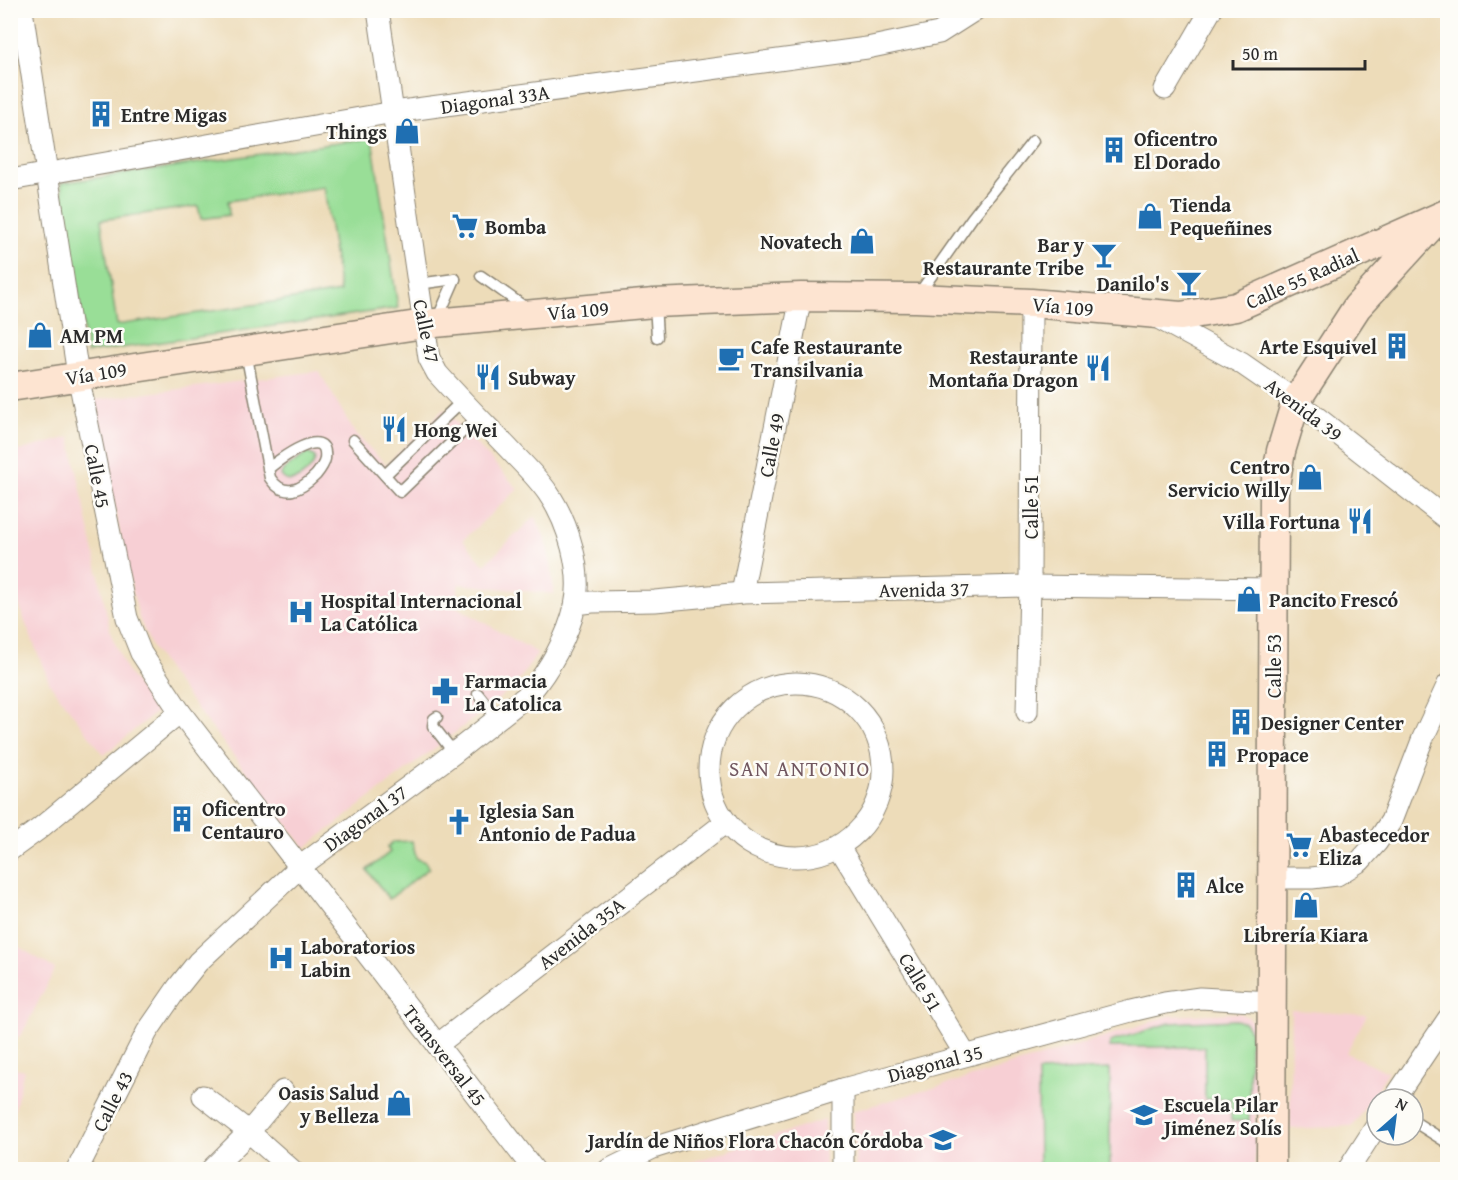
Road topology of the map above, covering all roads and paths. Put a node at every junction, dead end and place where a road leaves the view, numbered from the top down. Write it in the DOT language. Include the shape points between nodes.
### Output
graph roads {
  1 [pos="22,10"];
  2 [pos="378,10"];
  3 [pos="975,10"];
  4 [pos="1211,10"];
  5 [pos="1165,89"];
  6 [pos="394,112"];
  7 [pos="1033,141"];
  8 [pos="48,172"];
  9 [pos="10,180"];
  10 [pos="1444,214"];
  11 [pos="481,276"];
  12 [pos="418,284"];
  13 [pos="801,297"];
  14 [pos="916,298"];
  15 [pos="654,303"];
  16 [pos="1031,303"];
  17 [pos="1149,313"];
  18 [pos="534,314"];
  19 [pos="429,323"];
  20 [pos="657,337"];
  21 [pos="246,351"];
  22 [pos="78,375"];
  23 [pos="10,387"];
  24 [pos="462,401"];
  25 [pos="1296,401"];
  26 [pos="478,417"];
  27 [pos="353,440"];
  28 [pos="268,469"];
  29 [pos="385,476"];
  30 [pos="1448,520"];
  31 [pos="1030,586"];
  32 [pos="1273,589"];
  33 [pos="742,593"];
  34 [pos="576,604"];
  35 [pos="1448,684"];
  36 [pos="478,694"];
  37 [pos="180,712"];
  38 [pos="1027,712"];
  39 [pos="436,717"];
  40 [pos="498,719"];
  41 [pos="454,753"];
  42 [pos="726,822"];
  43 [pos="839,847"];
  44 [pos="10,850"];
  45 [pos="301,866"];
  46 [pos="1272,878"];
  47 [pos="1272,1002"];
  48 [pos="1448,1019"];
  49 [pos="147,1032"];
  50 [pos="437,1045"];
  51 [pos="965,1054"];
  52 [pos="1402,1087"];
  53 [pos="843,1089"];
  54 [pos="283,1091"];
  55 [pos="203,1096"];
  56 [pos="1425,1129"];
  57 [pos="249,1132"];
  58 [pos="1448,1143"];
  59 [pos="1365,1144"];
  60 [pos="77,1170"];
  61 [pos="211,1170"];
  62 [pos="292,1170"];
  63 [pos="534,1170"];
  64 [pos="608,1170"];
  65 [pos="843,1170"];
  66 [pos="1271,1170"];
  67 [pos="1348,1170"];
  1 -- 8 [label="street, Calle 45"];
  2 -- 6 [label="street, Calle 47"];
  3 -- 6 [label="street, Diagonal 33A" via="939,33 867,48"];
  4 -- 5 [label="street"];
  6 -- 8 [label="street, Diagonal 33A"];
  6 -- 12 [label="street, Calle 47"];
  7 -- 14 [label="lane"];
  8 -- 9 [label="street, Diagonal 33A"];
  8 -- 22 [label="street, Calle 45"];
  10 -- 17 [label="main road, Calle 55 Radial" via="1236,307 1180,316"];
  10 -- 25 [label="main road, Calle 53" via="1357,307"];
  11 -- 18 [label="lane"];
  12 -- 19 [label="street, Calle 47"];
  12 -- 19 [label="lane" via="455,279"];
  13 -- 14 [label="main road, Vía 109"];
  13 -- 15 [label="main road, Vía 109"];
  13 -- 33 [label="street, Calle 49"];
  14 -- 16 [label="main road, Vía 109"];
  15 -- 18 [label="main road, Vía 109"];
  15 -- 20 [label="lane"];
  16 -- 17 [label="main road, Vía 109"];
  16 -- 31 [label="street, Calle 51"];
  17 -- 25 [label="street, Avenida 39" via="1241,363"];
  18 -- 19 [label="main road, Vía 109"];
  19 -- 21 [label="main road, Vía 109"];
  19 -- 24 [label="street, Calle 47" via="431,364"];
  21 -- 22 [label="main road, Vía 109"];
  21 -- 28 [label="lane"];
  22 -- 23 [label="main road, Vía 109"];
  22 -- 37 [label="street, Calle 45" via="126,618 141,653"];
  24 -- 26 [label="street, Calle 47"];
  24 -- 29 [label="lane"];
  25 -- 30 [label="street, Avenida 39"];
  25 -- 32 [label="main road, Calle 53" via="1274,491"];
  26 -- 29 [label="lane" via="400,492"];
  26 -- 34 [label="street, Calle 47" via="531,472 553,502 572,545"];
  27 -- 29 [label="lane"];
  28 -- 28 [label="lane" via="274,485 286,491 297,490 321,470 325,453 314,443 304,445"];
  31 -- 32 [label="street, Avenida 37"];
  31 -- 33 [label="street, Avenida 37"];
  31 -- 38 [label="street, Calle 51"];
  32 -- 46 [label="main road, Calle 53"];
  33 -- 34 [label="street, Avenida 37"];
  34 -- 40 [label="street, Diagonal 37" via="538,683"];
  35 -- 46 [label="street" via="1391,820 1360,861 1337,875"];
  36 -- 40 [label="lane"];
  37 -- 44 [label="street"];
  37 -- 45 [label="street, Transversal 45"];
  39 -- 41 [label="lane" via="433,726"];
  40 -- 41 [label="street, Diagonal 37"];
  41 -- 45 [label="street, Diagonal 37"];
  42 -- 43 [label="street" via="743,839 764,851 788,857 812,856"];
  42 -- 43 [label="street" via="712,797 708,769 713,741 726,716 748,696 773,685 802,683 830,689 854,704 872,727 882,753 883,782 875,809 858,832"];
  42 -- 50 [label="street, Avenida 35A"];
  43 -- 51 [label="street, Calle 51"];
  45 -- 49 [label="street, Diagonal 37" via="198,962"];
  45 -- 50 [label="street, Transversal 45"];
  46 -- 47 [label="main road, Calle 53"];
  47 -- 51 [label="street, Diagonal 35" via="1200,998 1165,1003"];
  47 -- 66 [label="main road, Calle 53"];
  48 -- 52 [label="street"];
  49 -- 60 [label="street, Calle 43"];
  50 -- 63 [label="street, Transversal 45"];
  51 -- 53 [label="street, Diagonal 35"];
  53 -- 64 [label="street, Diagonal 35" via="653,1148"];
  53 -- 65 [label="street"];
  54 -- 57 [label="street"];
  55 -- 57 [label="street"];
  56 -- 58 [label="lane"];
  57 -- 61 [label="street"];
  57 -- 62 [label="street"];
  59 -- 67 [label="street"];
}
